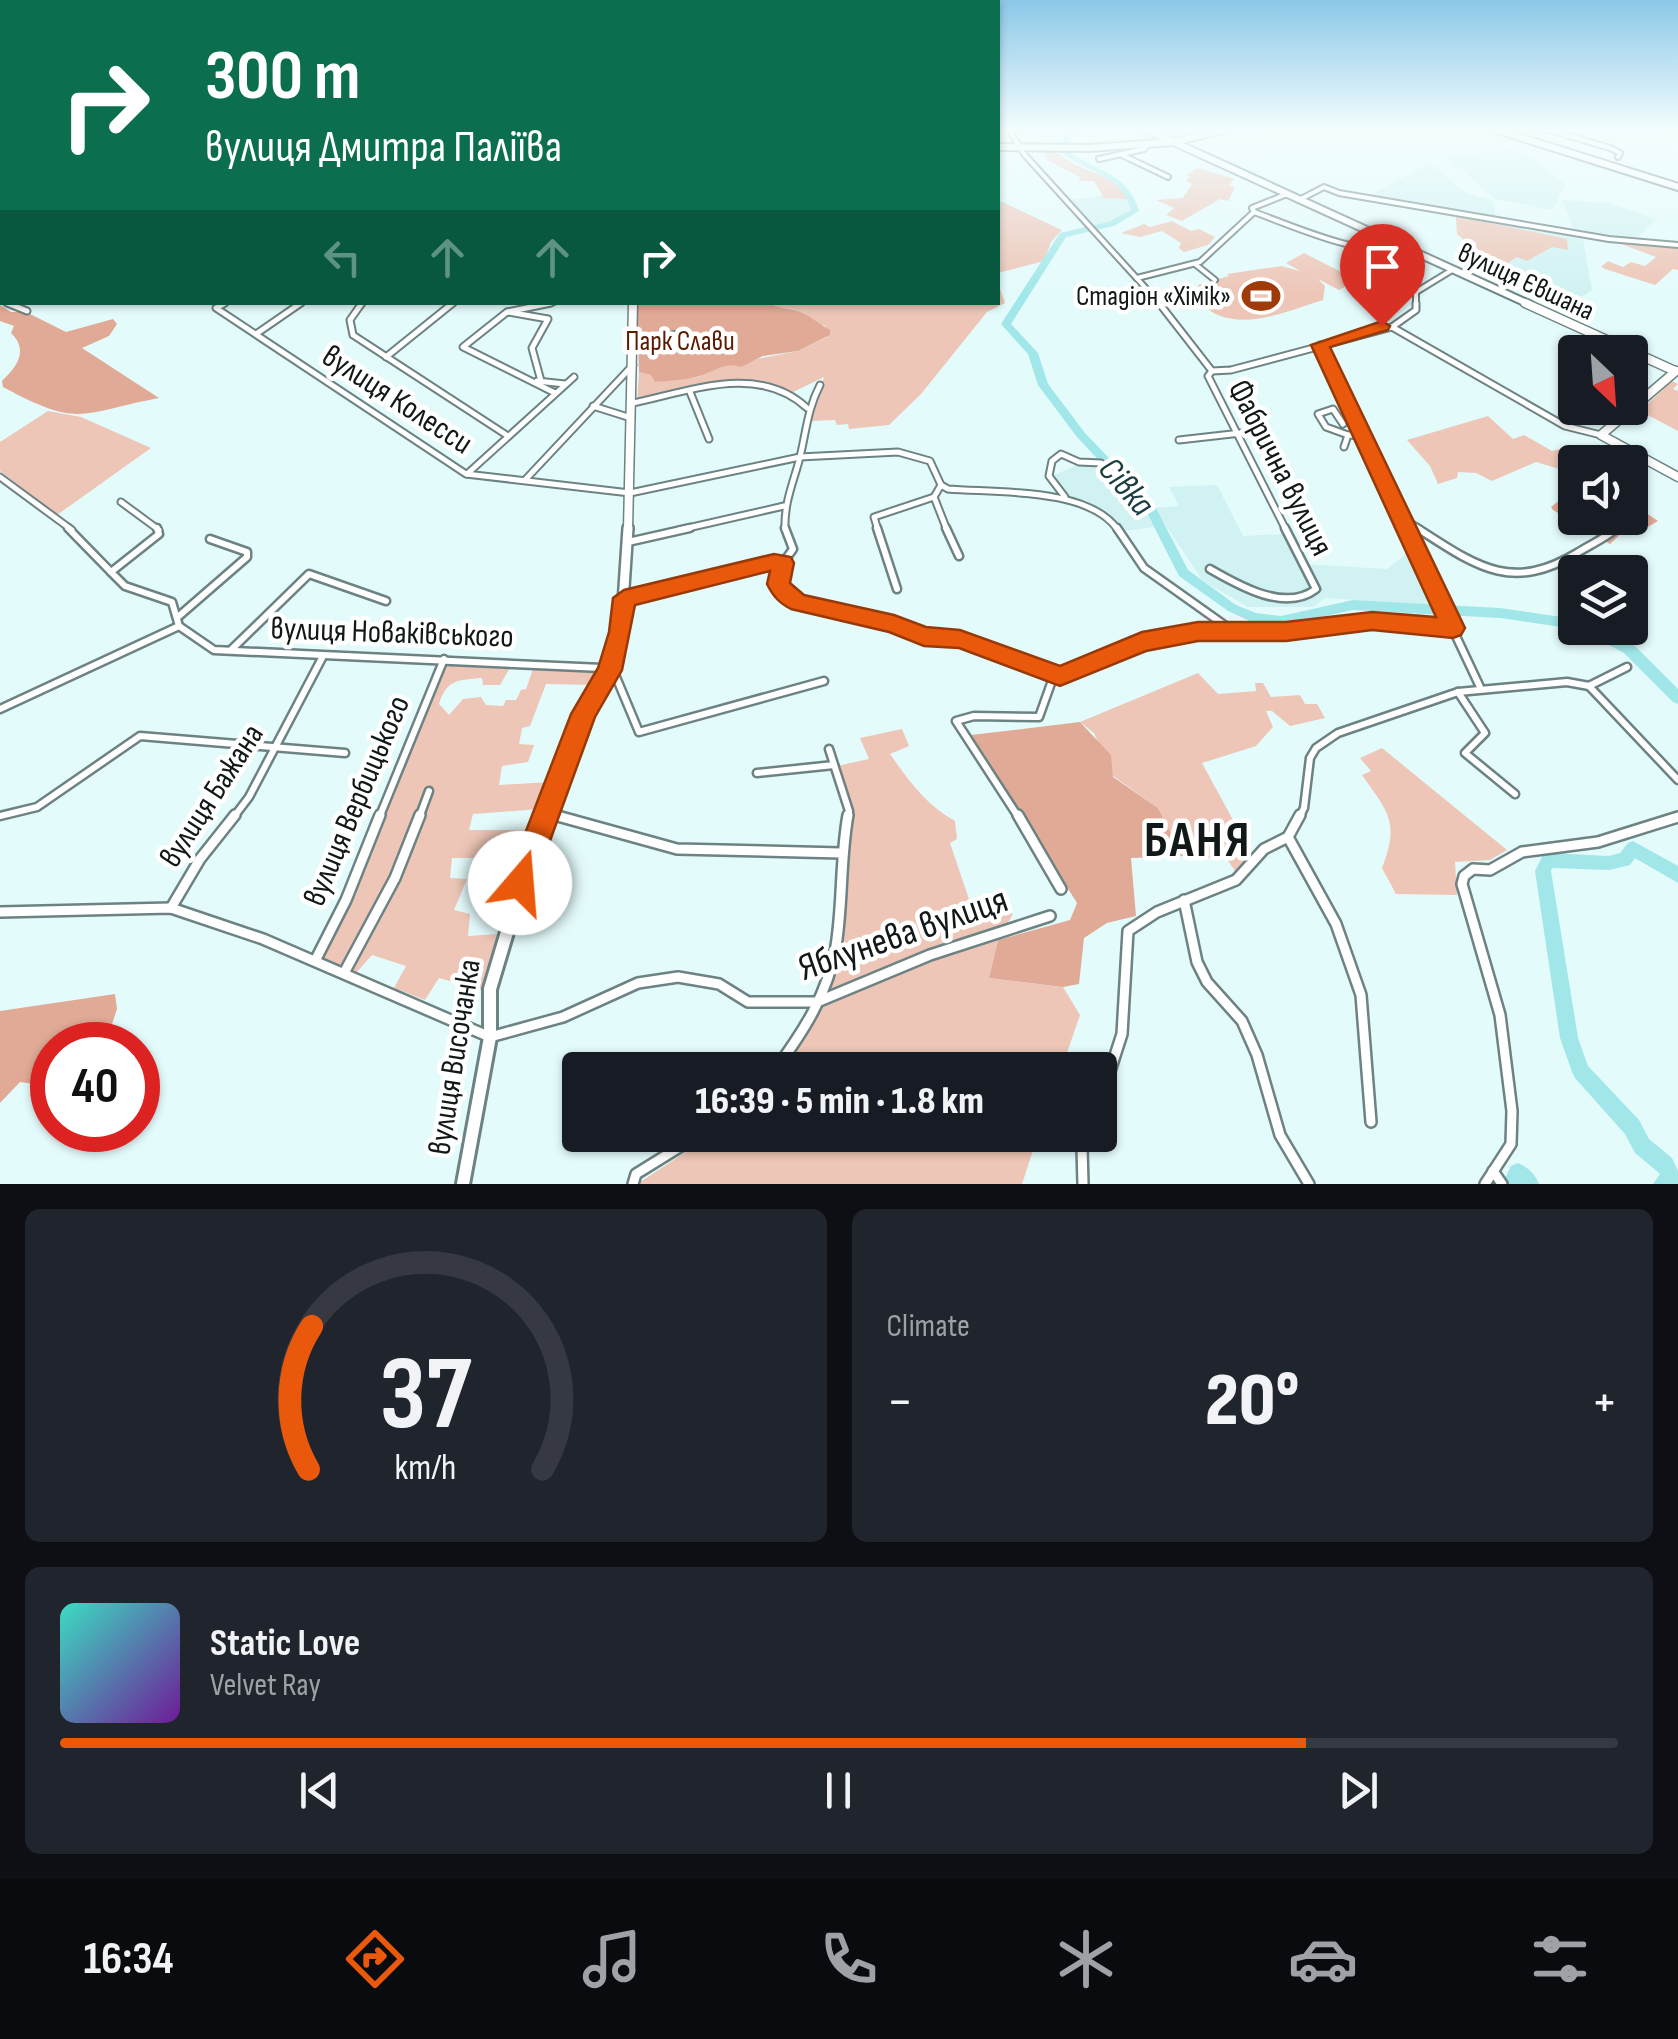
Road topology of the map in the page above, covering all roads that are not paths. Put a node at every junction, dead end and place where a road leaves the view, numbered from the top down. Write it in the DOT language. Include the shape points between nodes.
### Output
graph roads {
  1 [pos="1051,183"];
  2 [pos="1263,183"];
  3 [pos="1287,194"];
  4 [pos="1299,200"];
  5 [pos="1254,212"];
  6 [pos="1401,246"];
  7 [pos="1678,246"];
  8 [pos="1195,264"];
  9 [pos="1452,270"];
  10 [pos="1136,278"];
  11 [pos="1215,280"];
  12 [pos="11,305"];
  13 [pos="221,305"];
  14 [pos="298,305"];
  15 [pos="360,305"];
  16 [pos="450,305"];
  17 [pos="540,305"];
  18 [pos="634,305"];
  19 [pos="27,310"];
  20 [pos="507,312"];
  21 [pos="1392,327"];
  22 [pos="256,334"];
  23 [pos="674,334"];
  24 [pos="1320,345"];
  25 [pos="634,346"];
  26 [pos="386,357"];
  27 [pos="634,363"];
  28 [pos="1212,371"];
  29 [pos="1677,371"];
  30 [pos="574,378"];
  31 [pos="532,380"];
  32 [pos="541,381"];
  33 [pos="566,384"];
  34 [pos="820,385"];
  35 [pos="690,392"];
  36 [pos="555,393"];
  37 [pos="633,403"];
  38 [pos="594,406"];
  39 [pos="808,409"];
  40 [pos="632,419"];
  41 [pos="1343,424"];
  42 [pos="1241,433"];
  43 [pos="1602,435"];
  44 [pos="508,436"];
  45 [pos="1363,436"];
  46 [pos="708,440"];
  47 [pos="1179,440"];
  48 [pos="1620,445"];
  49 [pos="800,457"];
  50 [pos="1648,461"];
  51 [pos="1101,463"];
  52 [pos="466,474"];
  53 [pos="0,477"];
  54 [pos="1678,477"];
  55 [pos="524,480"];
  56 [pos="941,485"];
  57 [pos="630,493"];
  58 [pos="934,497"];
  59 [pos="1066,498"];
  60 [pos="121,502"];
  61 [pos="784,506"];
  62 [pos="1402,518"];
  63 [pos="1608,535"];
  64 [pos="210,539"];
  65 [pos="628,542"];
  66 [pos="959,556"];
  67 [pos="783,563"];
  68 [pos="1210,569"];
  69 [pos="111,572"];
  70 [pos="897,589"];
  71 [pos="624,598"];
  72 [pos="386,601"];
  73 [pos="178,622"];
  74 [pos="1453,628"];
  75 [pos="1230,629"];
  76 [pos="230,651"];
  77 [pos="322,657"];
  78 [pos="444,659"];
  79 [pos="1627,667"];
  80 [pos="610,670"];
  81 [pos="1054,675"];
  82 [pos="824,681"];
  83 [pos="1589,686"];
  84 [pos="1480,687"];
  85 [pos="1458,692"];
  86 [pos="0,709"];
  87 [pos="274,748"];
  88 [pos="829,749"];
  89 [pos="345,753"];
  90 [pos="834,765"];
  91 [pos="757,774"];
  92 [pos="1678,780"];
  93 [pos="429,792"];
  94 [pos="1514,794"];
  95 [pos="544,813"];
  96 [pos="0,816"];
  97 [pos="1678,817"];
  98 [pos="1288,838"];
  99 [pos="841,853"];
  100 [pos="1062,889"];
  101 [pos="1184,900"];
  102 [pos="171,908"];
  103 [pos="0,912"];
  104 [pos="1050,916"];
  105 [pos="314,961"];
  106 [pos="344,973"];
  107 [pos="817,1002"];
  108 [pos="490,1036"];
  109 [pos="788,1052"];
  110 [pos="1116,1052"];
  111 [pos="1371,1122"];
  112 [pos="672,1152"];
  113 [pos="1082,1152"];
  114 [pos="1494,1171"];
  115 [pos="463,1184"];
  116 [pos="633,1184"];
  117 [pos="1084,1184"];
  118 [pos="1309,1184"];
  119 [pos="1485,1184"];
  120 [pos="1502,1184"];
  1 -- 10 [label="street, Фабрична вулиця"];
  2 -- 3 [label="street, вулиця Євшана"];
  3 -- 4 [label="street, вулиця Євшана"];
  3 -- 5 [label="street"];
  4 -- 6 [label="street, вулиця Євшана"];
  4 -- 7 [label="street" via="1324,187"];
  5 -- 6 [label="street" via="1333,240 1392,251"];
  5 -- 8 [label="street"];
  6 -- 9 [label="street, вулиця Євшана"];
  8 -- 10 [label="street"];
  8 -- 11 [label="street"];
  9 -- 21 [label="street" via="1416,292 1416,310"];
  9 -- 29 [label="street, вулиця Євшана"];
  10 -- 28 [label="street, Фабрична вулиця"];
  12 -- 19 [label="street"];
  13 -- 22 [label="street, вулиця Колесси" via="216,308"];
  14 -- 22 [label="street"];
  15 -- 26 [label="street" via="351,332"];
  16 -- 26 [label="street"];
  17 -- 20 [label="street"];
  18 -- 25 [label="street, вулиця Височанка"];
  20 -- 31 [label="street" via="463,347"];
  20 -- 32 [label="street" via="548,319 532,338"];
  21 -- 24 [label="street"];
  21 -- 43 [label="street" via="1565,426"];
  22 -- 52 [label="street, вулиця Колесси"];
  23 -- 25 [label="street"];
  24 -- 28 [label="street"];
  24 -- 45 [label="street"];
  25 -- 27 [label="street, вулиця Височанка"];
  26 -- 44 [label="street"];
  27 -- 37 [label="street, вулиця Височанка"];
  27 -- 38 [label="street"];
  28 -- 42 [label="street, Фабрична вулиця" via="1208,376"];
  29 -- 43 [label="street"];
  30 -- 33 [label="street"];
  31 -- 32 [label="street"];
  31 -- 36 [label="street"];
  32 -- 33 [label="street"];
  33 -- 36 [label="street"];
  34 -- 39 [label="street"];
  35 -- 37 [label="street"];
  35 -- 39 [label="street" via="750,380 797,397"];
  35 -- 46 [label="street"];
  36 -- 44 [label="street"];
  37 -- 40 [label="street, вулиця Височанка"];
  38 -- 40 [label="street"];
  38 -- 55 [label="street"];
  39 -- 49 [label="street"];
  40 -- 57 [label="street, вулиця Височанка"];
  41 -- 45 [label="street" via="1333,409 1318,414 1346,441"];
  42 -- 47 [label="street"];
  42 -- 68 [label="street, Фабрична вулиця" via="1316,589 1307,596 1255,596"];
  43 -- 48 [label="street"];
  44 -- 52 [label="street"];
  45 -- 62 [label="street"];
  49 -- 56 [label="street, вулиця Колесси" via="908,454 930,462"];
  49 -- 57 [label="street, вулиця Колесси"];
  49 -- 61 [label="street"];
  50 -- 54 [label="street"];
  51 -- 59 [label="street" via="1061,454 1052,461 1049,476"];
  52 -- 55 [label="street, вулиця Колесси"];
  53 -- 69 [label="street, вулиця Новаківського" via="82,538"];
  55 -- 57 [label="street, вулиця Колесси"];
  56 -- 58 [label="street"];
  56 -- 59 [label="street"];
  57 -- 65 [label="street, вулиця Височанка"];
  58 -- 66 [label="street"];
  58 -- 70 [label="street" via="874,518"];
  59 -- 75 [label="street" via="1112,521 1144,568"];
  60 -- 69 [label="street" via="160,530"];
  61 -- 65 [label="street"];
  61 -- 67 [label="street" via="793,550"];
  62 -- 63 [label="street" via="1460,554 1527,575"];
  62 -- 74 [label="street"];
  64 -- 73 [label="street" via="248,557"];
  65 -- 71 [label="street, вулиця Височанка"];
  67 -- 71 [label="street"];
  67 -- 81 [label="street" via="778,584 799,602 924,637 960,639"];
  69 -- 73 [label="street, вулиця Новаківського" via="125,586 172,602"];
  71 -- 80 [label="street, вулиця Височанка"];
  72 -- 76 [label="street" via="309,574"];
  73 -- 76 [label="street, вулиця Новаківського" via="214,650"];
  73 -- 86 [label="street"];
  74 -- 75 [label="street" via="1372,621 1286,632"];
  74 -- 84 [label="street"];
  75 -- 81 [label="street" via="1142,642"];
  76 -- 77 [label="street, вулиця Новаківського"];
  77 -- 78 [label="street, вулиця Новаківського"];
  77 -- 87 [label="street, вулиця Бажана"];
  78 -- 80 [label="street, вулиця Новаківського"];
  78 -- 105 [label="street, вулиця Вербицького" via="346,900"];
  79 -- 83 [label="street"];
  80 -- 82 [label="street" via="634,728 646,733"];
  80 -- 95 [label="street, вулиця Височанка" via="584,714"];
  81 -- 100 [label="street" via="1039,717 956,721"];
  83 -- 84 [label="street"];
  83 -- 92 [label="street"];
  84 -- 85 [label="street"];
  85 -- 94 [label="street" via="1484,733 1465,753"];
  85 -- 98 [label="street" via="1316,748 1304,808"];
  87 -- 89 [label="street"];
  87 -- 96 [label="street" via="140,736 38,807"];
  87 -- 102 [label="street, вулиця Бажана"];
  88 -- 90 [label="street"];
  90 -- 91 [label="street"];
  90 -- 99 [label="street" via="849,811"];
  93 -- 106 [label="street" via="395,878"];
  95 -- 99 [label="street" via="677,849"];
  95 -- 108 [label="street, вулиця Височанка" via="498,952"];
  97 -- 114 [label="street" via="1598,842 1522,852 1464,876 1507,1056 1511,1144"];
  98 -- 101 [label="street" via="1264,850 1236,880"];
  98 -- 111 [label="street" via="1336,924 1362,995"];
  99 -- 107 [label="street" via="836,946"];
  101 -- 110 [label="street" via="1128,931"];
  101 -- 118 [label="street" via="1197,962 1242,1021 1280,1135"];
  102 -- 103 [label="street"];
  102 -- 105 [label="street"];
  104 -- 107 [label="street, Яблунева вулиця" via="948,948"];
  105 -- 106 [label="street"];
  106 -- 108 [label="street"];
  107 -- 108 [label="street, Яблунева вулиця" via="748,1002 719,984 678,978 638,983 562,1016"];
  107 -- 109 [label="street"];
  108 -- 115 [label="street, вулиця Височанка"];
  112 -- 116 [label="street" via="636,1174"];
  113 -- 117 [label="street"];
  114 -- 119 [label="street"];
  114 -- 120 [label="street"];
}
